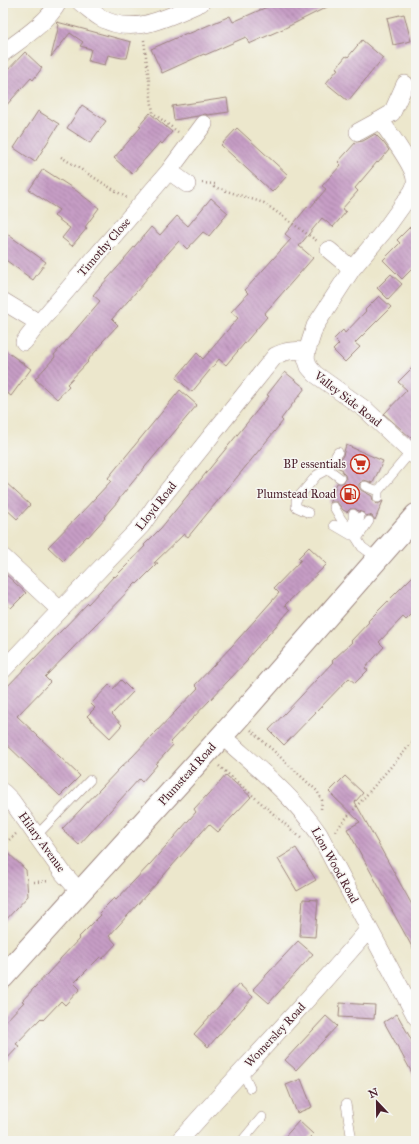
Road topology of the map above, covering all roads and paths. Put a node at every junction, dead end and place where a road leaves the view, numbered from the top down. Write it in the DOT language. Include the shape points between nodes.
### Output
graph roads {
  1 [pos="58,3"];
  2 [pos="81,3"];
  3 [pos="201,3"];
  4 [pos="142,25"];
  5 [pos="3,53"];
  6 [pos="405,84"];
  7 [pos="380,120"];
  8 [pos="204,124"];
  9 [pos="358,132"];
  10 [pos="190,144"];
  11 [pos="61,157"];
  12 [pos="169,170"];
  13 [pos="187,184"];
  14 [pos="139,206"];
  15 [pos="329,250"];
  16 [pos="352,270"];
  17 [pos="3,301"];
  18 [pos="39,323"];
  19 [pos="24,342"];
  20 [pos="307,351"];
  21 [pos="338,452"];
  22 [pos="413,455"];
  23 [pos="328,469"];
  24 [pos="340,478"];
  25 [pos="371,492"];
  26 [pos="334,507"];
  27 [pos="343,510"];
  28 [pos="309,513"];
  29 [pos="416,515"];
  30 [pos="334,525"];
  31 [pos="358,539"];
  32 [pos="3,558"];
  33 [pos="377,558"];
  34 [pos="60,610"];
  35 [pos="3,670"];
  36 [pos="238,718"];
  37 [pos="222,736"];
  38 [pos="416,738"];
  39 [pos="206,754"];
  40 [pos="90,780"];
  41 [pos="3,792"];
  42 [pos="322,832"];
  43 [pos="37,836"];
  44 [pos="80,892"];
  45 [pos="369,929"];
  46 [pos="3,977"];
  47 [pos="416,1017"];
  48 [pos="242,1070"];
  49 [pos="250,1088"];
  50 [pos="346,1104"];
  51 [pos="262,1117"];
  52 [pos="180,1141"];
  53 [pos="242,1141"];
  54 [pos="352,1141"];
  1 -- 5 [label="street" via="40,24"];
  2 -- 4 [label="street" via="101,18 116,24"];
  3 -- 4 [label="street"];
  4 -- 10 [label="path" via="153,113"];
  6 -- 7 [label="street" via="392,113"];
  7 -- 9 [label="street"];
  7 -- 16 [label="street" via="411,168 415,186 384,231"];
  8 -- 10 [label="street, Timothy Close"];
  10 -- 12 [label="street, Timothy Close"];
  11 -- 14 [label="path"];
  12 -- 13 [label="street"];
  12 -- 14 [label="street, Timothy Close"];
  13 -- 15 [label="path" via="215,184 214,187 264,203"];
  14 -- 18 [label="street, Timothy Close"];
  15 -- 16 [label="street"];
  16 -- 20 [label="street" via="315,326"];
  17 -- 18 [label="street"];
  18 -- 19 [label="street, Timothy Close"];
  20 -- 22 [label="street, Valley Side Road" via="309,367 315,374 366,410"];
  20 -- 34 [label="street, Lloyd Road" via="293,350 275,356 155,506 142,526"];
  21 -- 23 [label="lane"];
  22 -- 25 [label="lane"];
  23 -- 24 [label="lane"];
  23 -- 28 [label="lane" via="317,475 296,500 296,507"];
  26 -- 31 [label="lane"];
  27 -- 31 [label="lane"];
  29 -- 33 [label="main road, Plumstead Road"];
  30 -- 31 [label="lane"];
  31 -- 31 [label="lane" via="353,528 361,518"];
  31 -- 33 [label="lane" via="362,547"];
  32 -- 34 [label="street"];
  33 -- 36 [label="main road, Plumstead Road"];
  34 -- 35 [label="street, Lloyd Road"];
  36 -- 37 [label="main road, Plumstead Road"];
  36 -- 42 [label="path" via="317,791 322,800"];
  37 -- 39 [label="main road, Plumstead Road"];
  37 -- 42 [label="street, Lion Wood Road" via="298,805"];
  38 -- 42 [label="path" via="331,836"];
  39 -- 42 [label="path" via="301,839 308,841"];
  39 -- 44 [label="main road, Plumstead Road"];
  40 -- 43 [label="lane"];
  41 -- 43 [label="street, Hilary Avenue" via="12,800"];
  42 -- 45 [label="street, Lion Wood Road"];
  43 -- 44 [label="street, Hilary Avenue"];
  44 -- 46 [label="main road, Plumstead Road"];
  45 -- 47 [label="street, Lion Wood Road"];
  45 -- 48 [label="street, Womersley Road"];
  48 -- 49 [label="lane"];
  48 -- 52 [label="street, Womersley Road"];
  50 -- 54 [label="lane"];
  51 -- 53 [label="lane"];
}
